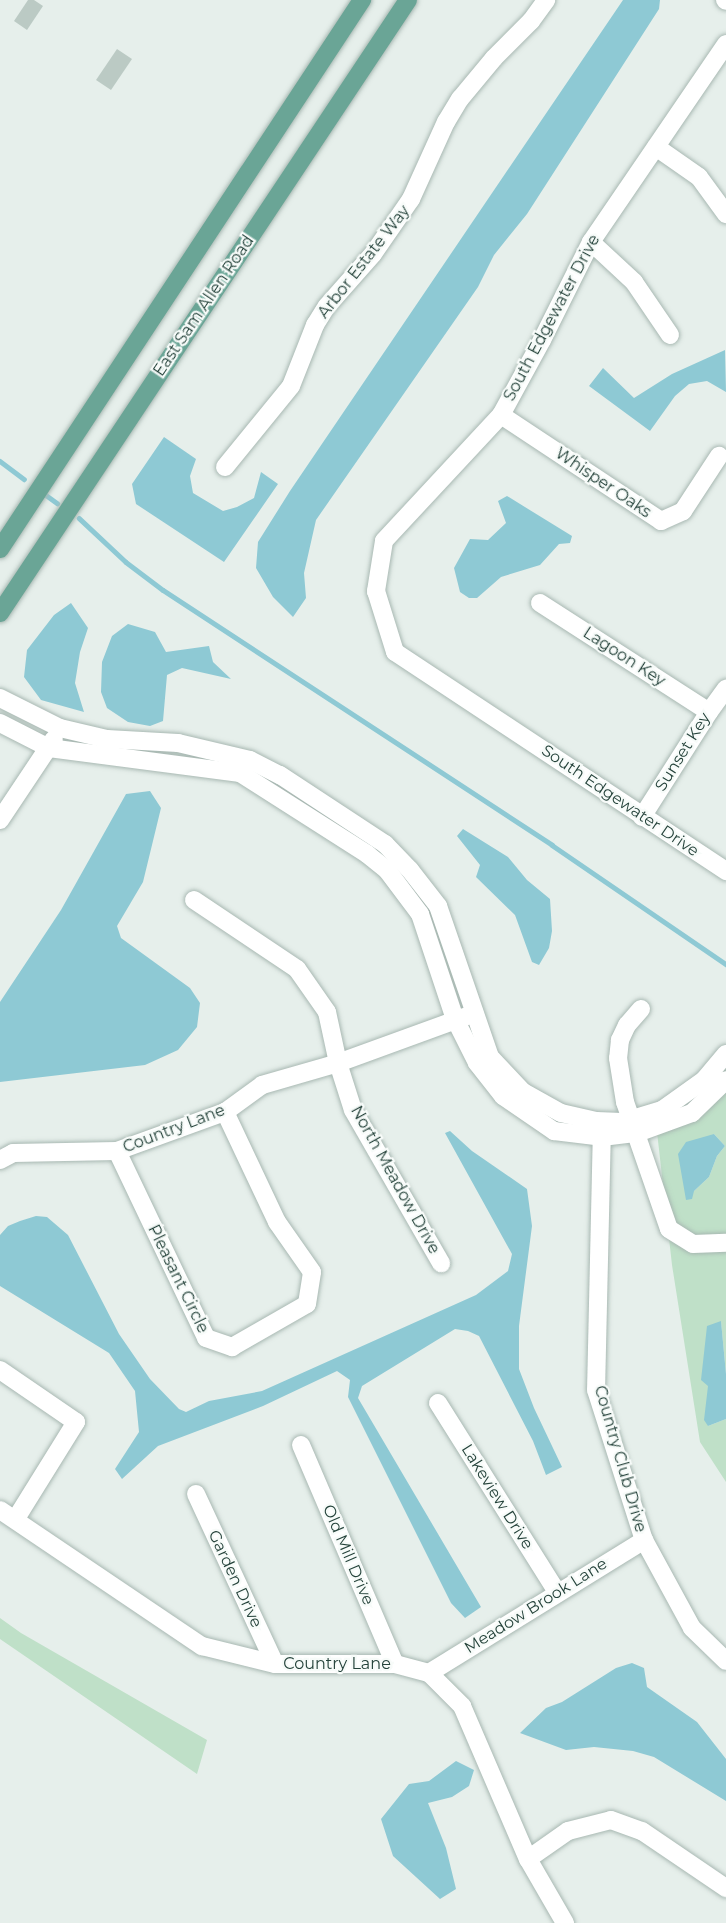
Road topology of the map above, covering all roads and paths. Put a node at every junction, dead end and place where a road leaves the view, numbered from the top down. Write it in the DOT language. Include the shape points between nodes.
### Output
graph roads {
  1 [pos="362,0"];
  2 [pos="408,0"];
  3 [pos="546,0"];
  4 [pos="726,44"];
  5 [pos="656,147"];
  6 [pos="726,214"];
  7 [pos="591,242"];
  8 [pos="670,335"];
  9 [pos="501,415"];
  10 [pos="719,456"];
  11 [pos="225,467"];
  12 [pos="0,549"];
  13 [pos="540,603"];
  14 [pos="0,613"];
  15 [pos="726,689"];
  16 [pos="0,698"];
  17 [pos="18,708"];
  18 [pos="709,712"];
  19 [pos="4,725"];
  20 [pos="60,728"];
  21 [pos="106,747"];
  22 [pos="49,748"];
  23 [pos="137,749"];
  24 [pos="332,809"];
  25 [pos="642,817"];
  26 [pos="0,820"];
  27 [pos="321,825"];
  28 [pos="726,872"];
  29 [pos="194,900"];
  30 [pos="641,1009"];
  31 [pos="474,1013"];
  32 [pos="455,1019"];
  33 [pos="726,1054"];
  34 [pos="338,1063"];
  35 [pos="719,1086"];
  36 [pos="225,1112"];
  37 [pos="634,1126"];
  38 [pos="602,1129"];
  39 [pos="117,1151"];
  40 [pos="0,1161"];
  41 [pos="726,1243"];
  42 [pos="441,1263"];
  43 [pos="0,1370"];
  44 [pos="438,1403"];
  45 [pos="301,1446"];
  46 [pos="196,1494"];
  47 [pos="8,1515"];
  48 [pos="644,1540"];
  49 [pos="556,1592"];
  50 [pos="726,1661"];
  51 [pos="275,1664"];
  52 [pos="395,1664"];
  53 [pos="429,1673"];
  54 [pos="528,1859"];
  55 [pos="726,1888"];
  56 [pos="565,1923"];
  1 -- 12 [label="main road"];
  2 -- 14 [label="main road, East Sam Allen Road"];
  3 -- 11 [label="street, Arbor Estate Way" via="460,99 411,199 373,254 327,306 315,325 291,386"];
  4 -- 5 [label="street, South Edgewater Drive"];
  5 -- 6 [label="street" via="699,177"];
  5 -- 7 [label="street, South Edgewater Drive"];
  7 -- 8 [label="street" via="634,282"];
  7 -- 9 [label="street, South Edgewater Drive"];
  9 -- 10 [label="street, Whisper Oaks" via="661,521 683,511"];
  9 -- 25 [label="street, South Edgewater Drive" via="384,541 376,591 395,652"];
  13 -- 18 [label="street, Lagoon Key"];
  15 -- 18 [label="street, Sunset Key"];
  16 -- 17 [label="street"];
  17 -- 19 [label="street"];
  17 -- 20 [label="street"];
  18 -- 25 [label="street, Sunset Key"];
  19 -- 22 [label="street"];
  20 -- 21 [label="street"];
  20 -- 22 [label="street"];
  21 -- 22 [label="street"];
  21 -- 23 [label="street"];
  22 -- 26 [label="street"];
  23 -- 24 [label="street" via="178,743 250,760"];
  23 -- 27 [label="street" via="240,773"];
  24 -- 27 [label="street"];
  24 -- 31 [label="street" via="385,844 438,906"];
  25 -- 28 [label="street, South Edgewater Drive"];
  27 -- 32 [label="street" via="387,870 420,914"];
  29 -- 34 [label="street, North Meadow Drive" via="297,969 327,1012"];
  30 -- 37 [label="street" via="627,1025 618,1058 625,1102"];
  31 -- 32 [label="street, Country Lane"];
  31 -- 38 [label="street" via="490,1057 523,1092"];
  32 -- 34 [label="street, Country Lane"];
  32 -- 38 [label="street" via="477,1063 503,1096 554,1131"];
  33 -- 35 [label="street"];
  34 -- 36 [label="street, Country Lane" via="262,1084"];
  34 -- 42 [label="street, North Meadow Drive" via="353,1110"];
  35 -- 37 [label="street" via="692,1113"];
  36 -- 39 [label="street, Country Lane"];
  36 -- 39 [label="street, Pleasant Circle" via="277,1222 312,1272 307,1304 232,1347 206,1338"];
  37 -- 38 [label="street"];
  37 -- 41 [label="street" via="669,1229 693,1244"];
  38 -- 48 [label="street, Country Club Drive" via="596,1390"];
  39 -- 40 [label="street, Country Lane" via="13,1153"];
  43 -- 47 [label="street" via="76,1422"];
  44 -- 49 [label="street, Lakeview Drive"];
  45 -- 52 [label="street, Old Mill Drive"];
  46 -- 51 [label="street, Garden Drive"];
  47 -- 51 [label="street, Country Lane" via="202,1646"];
  48 -- 49 [label="street, Meadow Brook Lane"];
  48 -- 50 [label="street, Country Club Drive" via="692,1628"];
  49 -- 53 [label="street, Meadow Brook Lane"];
  51 -- 52 [label="street, Country Lane"];
  52 -- 53 [label="street, Country Lane"];
  53 -- 54 [label="street" via="462,1706"];
  54 -- 55 [label="street" via="568,1832 611,1820 642,1832"];
  54 -- 56 [label="street"];
}
